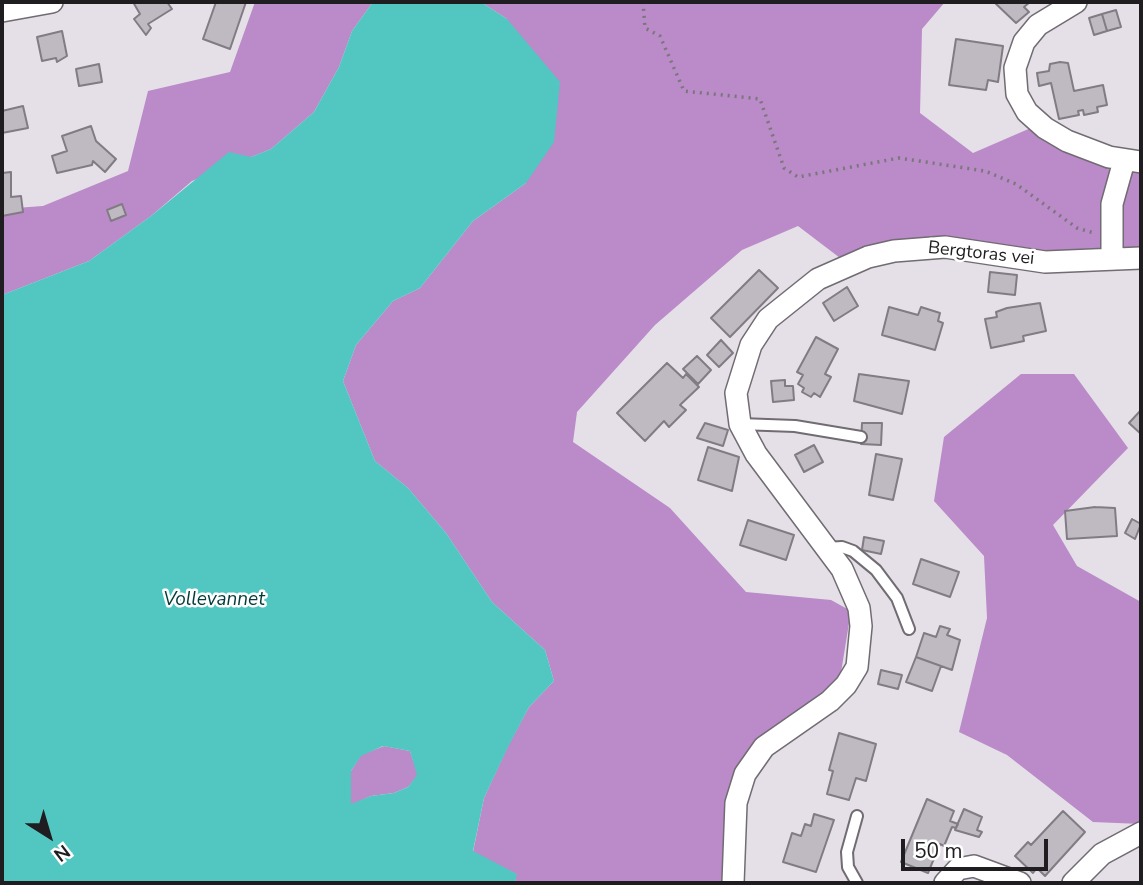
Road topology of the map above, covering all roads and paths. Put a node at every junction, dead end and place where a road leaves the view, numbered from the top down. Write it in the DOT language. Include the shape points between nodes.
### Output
graph roads {
  1 [pos="52,2"];
  2 [pos="643,2"];
  3 [pos="1076,2"];
  4 [pos="2,12"];
  5 [pos="1133,162"];
  6 [pos="1112,249"];
  7 [pos="1141,258"];
  8 [pos="740,424"];
  9 [pos="861,437"];
  10 [pos="826,548"];
  11 [pos="909,629"];
  12 [pos="857,816"];
  13 [pos="1141,833"];
  14 [pos="733,883"];
  15 [pos="857,883"];
  16 [pos="945,883"];
  17 [pos="1020,883"];
  18 [pos="1073,883"];
  1 -- 4 [label="street"];
  2 -- 6 [label="path" via="645,28 660,36 684,91 760,99 784,168 798,177 899,158 985,171 1016,184"];
  3 -- 5 [label="street" via="1038,25 1024,42 1015,68 1017,94 1027,112 1067,141"];
  5 -- 6 [label="street" via="1112,204"];
  6 -- 7 [label="street, Bergtoras vei"];
  6 -- 8 [label="street, Bergtoras vei" via="1045,262 928,247 868,257 832,270 781,307 751,345 736,393"];
  8 -- 9 [label="lane" via="795,426"];
  8 -- 10 [label="street, Bergtoras vei" via="756,454"];
  10 -- 11 [label="lane" via="853,551 876,570 897,598"];
  10 -- 14 [label="street, Bergtoras vei" via="842,569 859,608 857,667 830,701 764,747 745,774 736,803"];
  12 -- 15 [label="lane" via="847,852 848,867"];
  13 -- 18 [label="street" via="1102,855"];
  16 -- 17 [label="street" via="958,869 974,866"];
}
